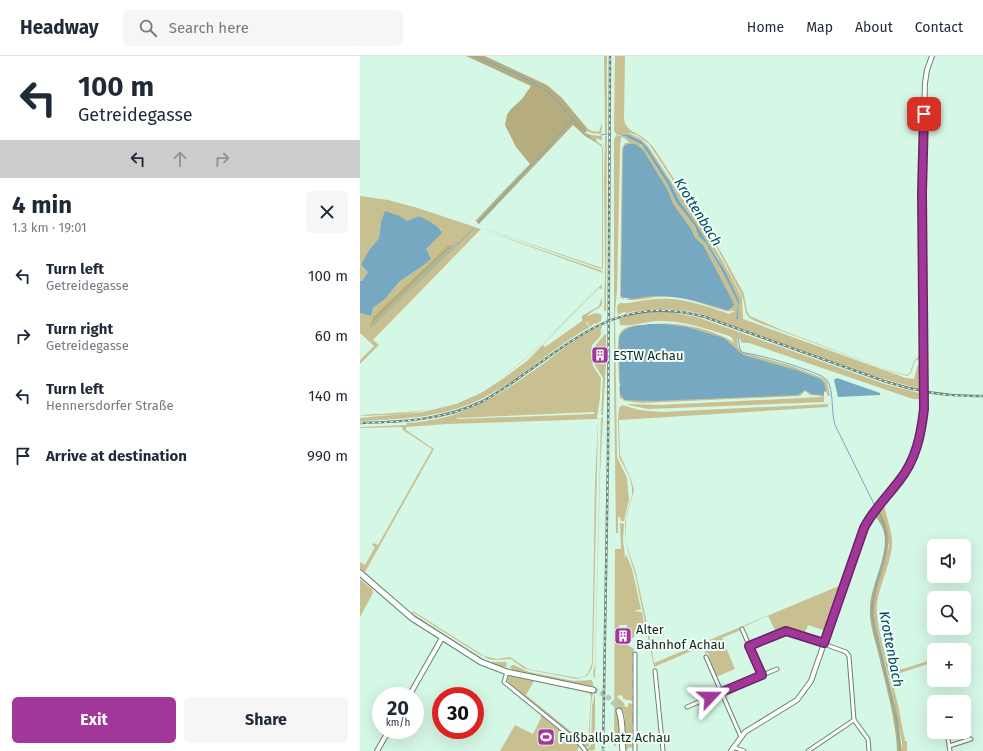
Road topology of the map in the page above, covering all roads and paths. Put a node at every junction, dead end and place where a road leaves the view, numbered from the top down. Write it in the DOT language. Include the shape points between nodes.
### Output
graph roads {
  1 [pos="932,56"];
  2 [pos="360,573"];
  3 [pos="742,628"];
  4 [pos="442,638"];
  5 [pos="824,644"];
  6 [pos="749,646"];
  7 [pos="635,654"];
  8 [pos="706,657"];
  9 [pos="777,669"];
  10 [pos="655,671"];
  11 [pos="507,672"];
  12 [pos="762,675"];
  13 [pos="414,687"];
  14 [pos="593,690"];
  15 [pos="721,692"];
  16 [pos="687,707"];
  17 [pos="619,710"];
  18 [pos="854,720"];
  19 [pos="741,737"];
  20 [pos="384,739"];
  21 [pos="948,739"];
  22 [pos="971,740"];
  23 [pos="622,744"];
  24 [pos="949,746"];
  25 [pos="732,749"];
  26 [pos="585,750"];
  27 [pos="377,751"];
  28 [pos="620,751"];
  29 [pos="624,751"];
  30 [pos="635,751"];
  31 [pos="663,751"];
  32 [pos="744,751"];
  33 [pos="808,751"];
  34 [pos="869,751"];
  35 [pos="950,751"];
  1 -- 5 [label="street" via="925,83 922,193 922,432 916,452 904,474 874,511 864,528"];
  2 -- 4 [label="main road" via="407,614"];
  3 -- 6 [label="street"];
  4 -- 11 [label="main road" via="478,660"];
  4 -- 13 [label="street"];
  5 -- 6 [label="street" via="786,631"];
  5 -- 18 [label="street" via="846,652 849,656"];
  5 -- 19 [label="street" via="811,681 797,700 756,724"];
  6 -- 12 [label="street"];
  7 -- 30 [label="street"];
  8 -- 15 [label="street"];
  9 -- 12 [label="street"];
  10 -- 31 [label="street"];
  11 -- 14 [label="main road"];
  11 -- 26 [label="street" via="504,682"];
  12 -- 15 [label="street"];
  15 -- 16 [label="street"];
  15 -- 19 [label="street"];
  17 -- 23 [label="main road" via="622,721"];
  18 -- 33 [label="street"];
  18 -- 34 [label="street" via="868,739"];
  19 -- 25 [label="street"];
  20 -- 27 [label="street"];
  21 -- 24 [label="street"];
  22 -- 24 [label="street"];
  23 -- 28 [label="main road"];
  23 -- 29 [label="main road"];
  24 -- 35 [label="street"];
  25 -- 32 [label="street"];
}
